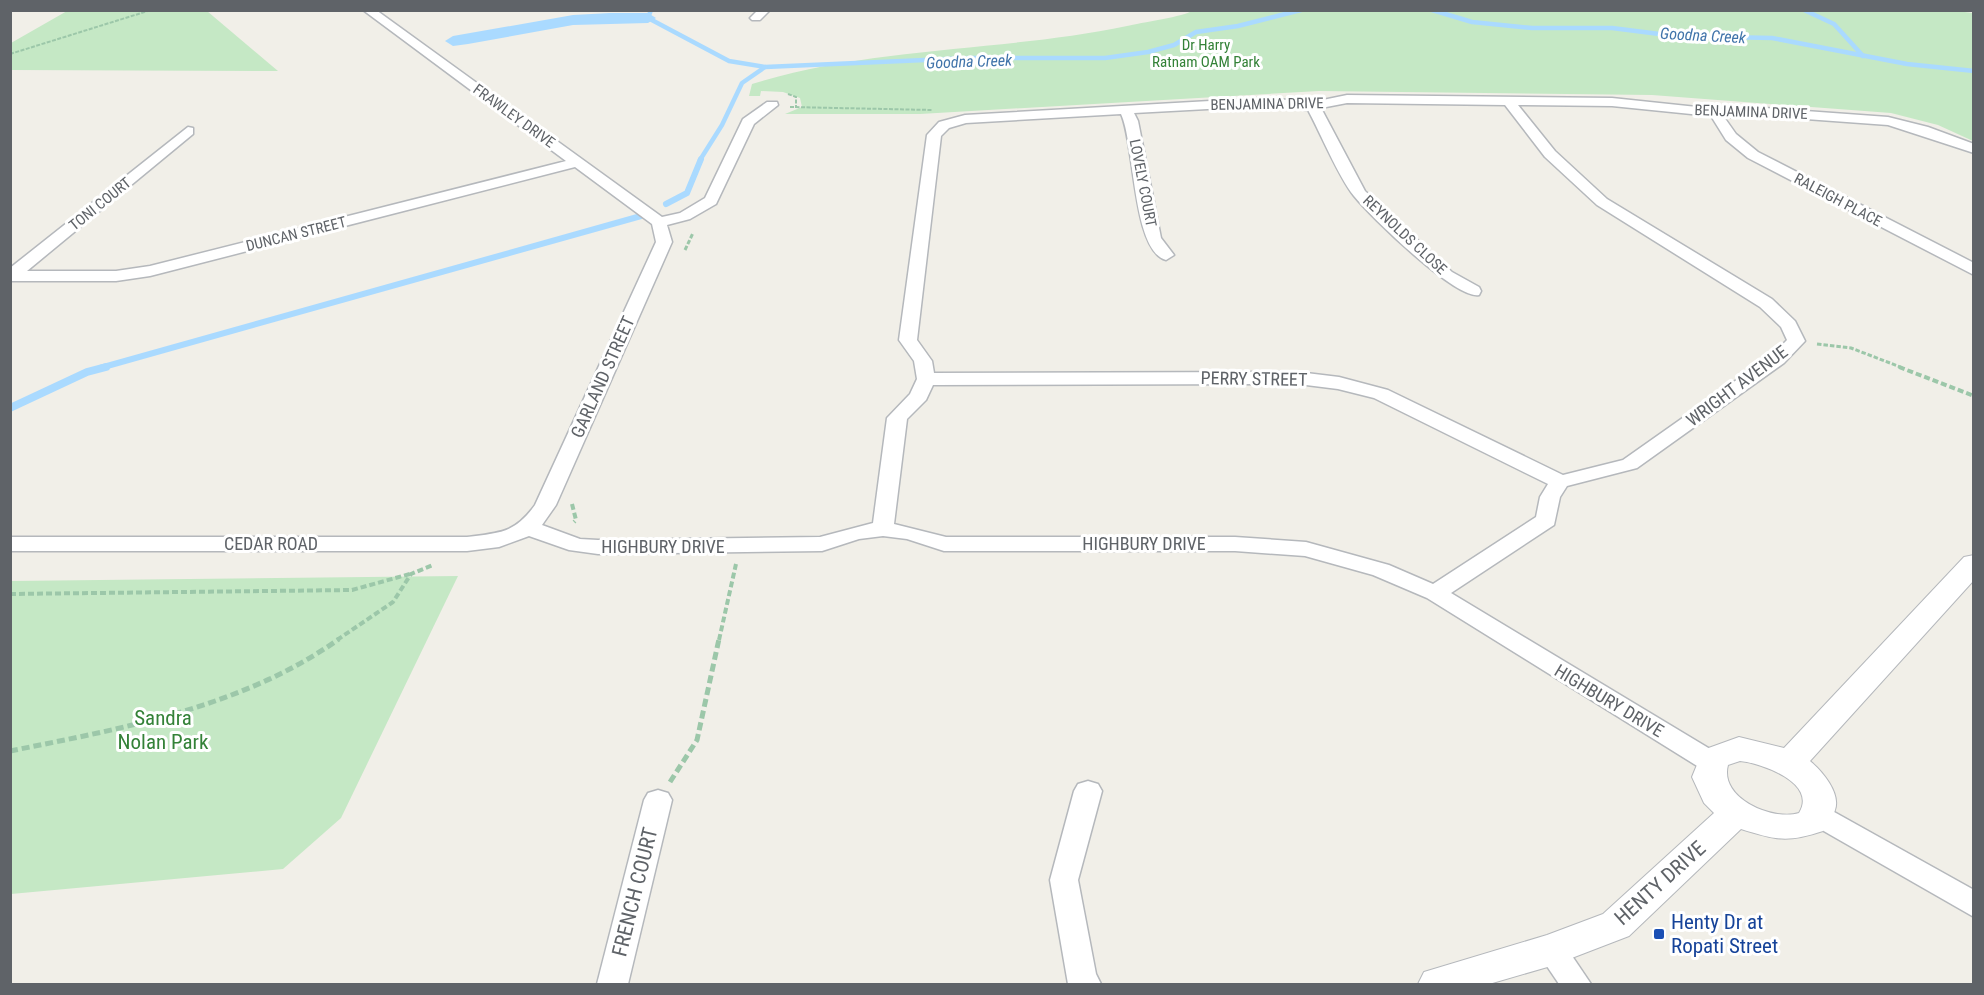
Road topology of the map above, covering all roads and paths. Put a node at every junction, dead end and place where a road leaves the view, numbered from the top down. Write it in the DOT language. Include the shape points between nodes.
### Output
graph roads {
  1 [pos="152,10"];
  2 [pos="368,10"];
  3 [pos="10,54"];
  4 [pos="1510,103"];
  5 [pos="772,105"];
  6 [pos="1313,106"];
  7 [pos="1125,109"];
  8 [pos="1716,113"];
  9 [pos="965,118"];
  10 [pos="188,131"];
  11 [pos="1974,149"];
  12 [pos="578,162"];
  13 [pos="659,222"];
  14 [pos="1166,255"];
  15 [pos="1974,270"];
  16 [pos="11,276"];
  17 [pos="1473,291"];
  18 [pos="1796,341"];
  19 [pos="926,378"];
  20 [pos="1974,396"];
  21 [pos="1560,482"];
  22 [pos="529,528"];
  23 [pos="884,528"];
  24 [pos="10,544"];
  25 [pos="740,546"];
  26 [pos="1974,563"];
  27 [pos="411,574"];
  28 [pos="1435,593"];
  29 [pos="10,594"];
  30 [pos="1711,762"];
  31 [pos="1789,763"];
  32 [pos="1088,791"];
  33 [pos="658,800"];
  34 [pos="1737,812"];
  35 [pos="1818,814"];
  36 [pos="1974,905"];
  37 [pos="1551,950"];
  38 [pos="612,984"];
  39 [pos="1085,984"];
  40 [pos="1437,984"];
  41 [pos="1576,984"];
  1 -- 3 [label="path"];
  2 -- 12 [label="street, FRAWLEY DRIVE"];
  4 -- 6 [label="street, BENJAMINA DRIVE" via="1347,99"];
  4 -- 8 [label="street, BENJAMINA DRIVE" via="1612,102"];
  4 -- 18 [label="street, WRIGHT AVENUE" via="1573,178 1602,202 1766,303 1789,325"];
  5 -- 9 [label="path" via="929,109"];
  5 -- 13 [label="street" via="748,122 711,201 685,216"];
  6 -- 7 [label="street, BENJAMINA DRIVE" via="1263,102"];
  6 -- 17 [label="street, REYNOLDS CLOSE" via="1359,193 1446,275"];
  7 -- 9 [label="street, BENJAMINA DRIVE"];
  7 -- 14 [label="street, LOVELY COURT" via="1131,121 1153,238"];
  8 -- 11 [label="street, BENJAMINA DRIVE" via="1775,112 1888,122"];
  8 -- 15 [label="street, RALEIGH PLACE" via="1734,141 1753,154"];
  9 -- 19 [label="street, BENJAMINA DRIVE" via="944,124 934,135 908,340 923,362"];
  10 -- 16 [label="street, TONI COURT"];
  12 -- 13 [label="street, FRAWLEY DRIVE"];
  12 -- 16 [label="street, DUNCAN STREET" via="150,271 116,276"];
  13 -- 22 [label="street, GARLAND STREET" via="663,242 545,505"];
  18 -- 20 [label="path" via="1851,348"];
  18 -- 21 [label="street, WRIGHT AVENUE" via="1778,359 1630,464"];
  19 -- 21 [label="street, PERRY STREET" via="1298,378 1339,383 1382,394"];
  19 -- 23 [label="street" via="919,396 897,418"];
  21 -- 28 [label="street" via="1550,497 1546,520"];
  22 -- 24 [label="street, CEDAR ROAD" via="499,540 467,544"];
  22 -- 25 [label="street, HIGHBURY DRIVE" via="577,545 598,547"];
  23 -- 25 [label="street, HIGHBURY DRIVE" via="855,532 822,544"];
  23 -- 28 [label="street, HIGHBURY DRIVE" via="912,532 944,544 1194,544 1306,549 1381,570"];
  25 -- 33 [label="path" via="697,740"];
  26 -- 31 [label="street"];
  27 -- 29 [label="path" via="352,590"];
  28 -- 30 [label="street, HIGHBURY DRIVE"];
  30 -- 31 [label="street" via="1725,752 1739,749"];
  30 -- 34 [label="street" via="1708,777 1713,789"];
  31 -- 35 [label="street" via="1816,788"];
  32 -- 39 [label="street" via="1064,880"];
  33 -- 38 [label="street, FRENCH COURT"];
  34 -- 35 [label="street" via="1777,827 1810,823"];
  34 -- 37 [label="street, HENTY DRIVE" via="1616,925"];
  35 -- 36 [label="street"];
  37 -- 40 [label="street, HENTY DRIVE"];
  37 -- 41 [label="street"];
}
